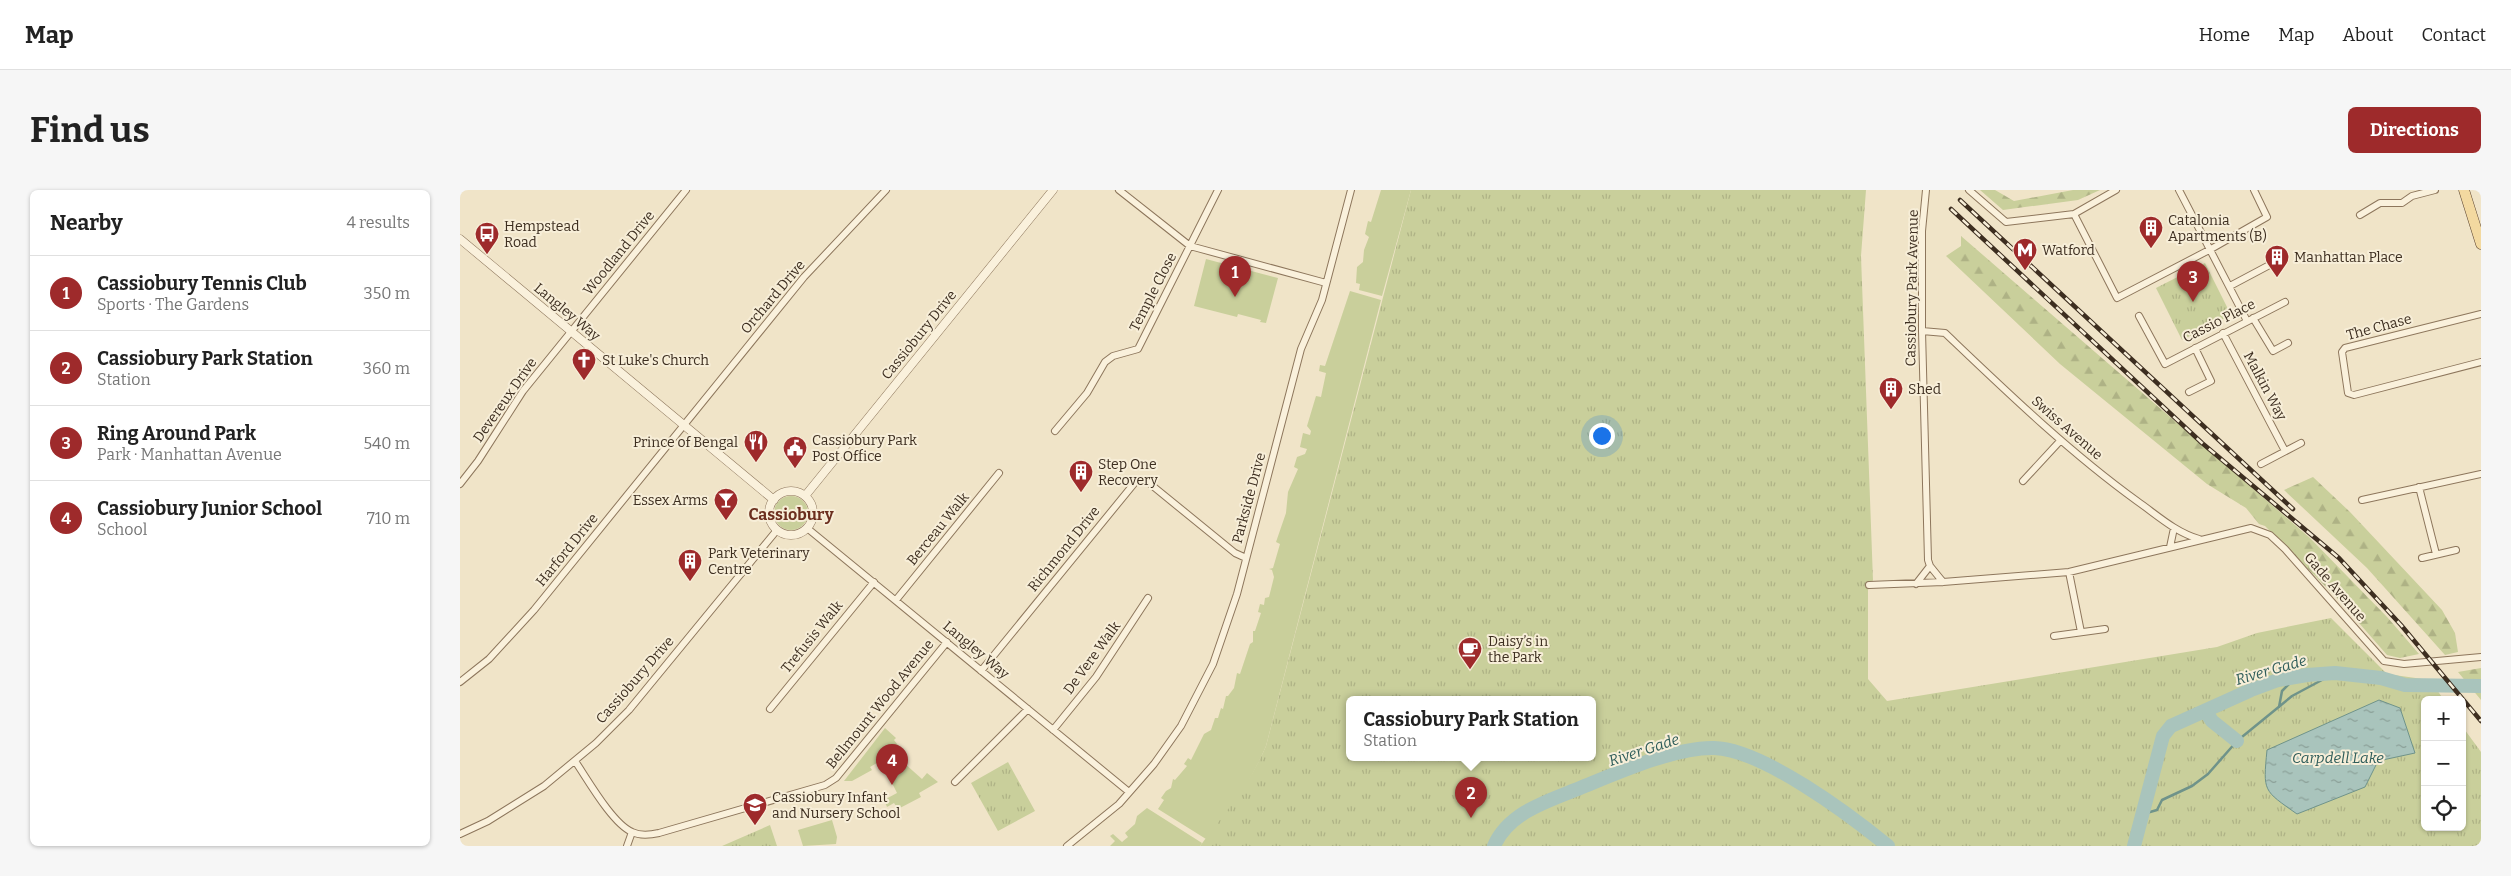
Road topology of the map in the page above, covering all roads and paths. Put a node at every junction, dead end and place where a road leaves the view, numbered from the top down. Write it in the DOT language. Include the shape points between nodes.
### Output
graph roads {
  1 [pos="686,190"];
  2 [pos="886,190"];
  3 [pos="1053,190"];
  4 [pos="1119,190"];
  5 [pos="1218,190"];
  6 [pos="1351,190"];
  7 [pos="1926,190"];
  8 [pos="1969,190"];
  9 [pos="2116,190"];
  10 [pos="2179,190"];
  11 [pos="2254,190"];
  12 [pos="2435,190"];
  13 [pos="2464,190"];
  14 [pos="2074,214"];
  15 [pos="2360,215"];
  16 [pos="460,239"];
  17 [pos="2481,244"];
  18 [pos="1190,246"];
  19 [pos="2211,249"];
  20 [pos="2277,261"];
  21 [pos="1326,283"];
  22 [pos="2230,286"];
  23 [pos="2285,302"];
  24 [pos="2481,314"];
  25 [pos="2139,316"];
  26 [pos="2250,319"];
  27 [pos="572,331"];
  28 [pos="1922,331"];
  29 [pos="2223,333"];
  30 [pos="2288,343"];
  31 [pos="2195,348"];
  32 [pos="2481,362"];
  33 [pos="2189,392"];
  34 [pos="685,425"];
  35 [pos="1055,431"];
  36 [pos="2060,441"];
  37 [pos="2301,443"];
  38 [pos="2285,451"];
  39 [pos="2261,464"];
  40 [pos="999,473"];
  41 [pos="2481,474"];
  42 [pos="2023,481"];
  43 [pos="460,484"];
  44 [pos="2419,487"];
  45 [pos="805,496"];
  46 [pos="774,500"];
  47 [pos="2362,500"];
  48 [pos="807,528"];
  49 [pos="2174,528"];
  50 [pos="777,530"];
  51 [pos="2202,540"];
  52 [pos="2170,547"];
  53 [pos="2456,550"];
  54 [pos="2436,554"];
  55 [pos="1246,558"];
  56 [pos="2422,558"];
  57 [pos="1930,566"];
  58 [pos="2069,572"];
  59 [pos="874,582"];
  60 [pos="1943,582"];
  61 [pos="1916,584"];
  62 [pos="1869,585"];
  63 [pos="1148,598"];
  64 [pos="896,600"];
  65 [pos="2105,629"];
  66 [pos="2081,632"];
  67 [pos="2054,636"];
  68 [pos="947,642"];
  69 [pos="2481,657"];
  70 [pos="981,671"];
  71 [pos="460,682"];
  72 [pos="770,709"];
  73 [pos="1028,709"];
  74 [pos="1053,730"];
  75 [pos="575,762"];
  76 [pos="955,782"];
  77 [pos="1129,792"];
  78 [pos="632,832"];
  79 [pos="460,834"];
  80 [pos="627,846"];
  81 [pos="1067,846"];
  1 -- 27 [label="street, Woodland Drive"];
  2 -- 34 [label="street, Orchard Drive" via="804,277"];
  3 -- 45 [label="street, Cassiobury Drive"];
  4 -- 18 [label="street"];
  5 -- 18 [label="street, Temple Close"];
  6 -- 21 [label="street, Parkside Drive"];
  7 -- 28 [label="street, Cassiobury Park Avenue" via="1922,231"];
  8 -- 14 [label="street" via="2006,222"];
  9 -- 14 [label="street"];
  10 -- 19 [label="street"];
  11 -- 19 [label="street" via="2267,216"];
  12 -- 15 [label="street" via="2412,196 2402,203 2380,203"];
  13 -- 17 [label="main road"];
  14 -- 19 [label="street" via="2117,298"];
  16 -- 27 [label="street, Langley Way"];
  18 -- 21 [label="street"];
  18 -- 35 [label="street, Temple Close" via="1138,349 1104,362 1087,393"];
  19 -- 22 [label="street"];
  20 -- 22 [label="street"];
  21 -- 55 [label="street, Parkside Drive" via="1299,356"];
  22 -- 26 [label="street"];
  23 -- 26 [label="street, Cassio Place"];
  24 -- 32 [label="street, The Chase" via="2345,348 2342,352 2348,393 2354,396"];
  25 -- 31 [label="street, Cassio Place" via="2165,364"];
  26 -- 29 [label="street, Cassio Place"];
  26 -- 30 [label="street" via="2273,351"];
  27 -- 34 [label="street, Langley Way"];
  27 -- 43 [label="street, Devereux Drive" via="523,391"];
  28 -- 36 [label="street, Swiss Avenue" via="1945,333"];
  28 -- 57 [label="street, Cassiobury Park Avenue"];
  29 -- 31 [label="street, Cassio Place"];
  29 -- 38 [label="street, Malkin Way"];
  31 -- 33 [label="street" via="2211,381"];
  34 -- 46 [label="street, Langley Way"];
  34 -- 71 [label="street, Harford Drive" via="534,610 488,659"];
  36 -- 42 [label="street"];
  36 -- 49 [label="street, Swiss Avenue" via="2108,481"];
  37 -- 38 [label="street"];
  38 -- 39 [label="street"];
  40 -- 64 [label="street, Berceau Walk"];
  41 -- 44 [label="street"];
  44 -- 47 [label="street"];
  44 -- 54 [label="street"];
  45 -- 46 [label="street" via="785,492"];
  45 -- 48 [label="street" via="813,515"];
  46 -- 50 [label="street" via="769,513"];
  48 -- 50 [label="street" via="796,534"];
  48 -- 59 [label="street, Langley Way"];
  49 -- 51 [label="street, Swiss Avenue"];
  49 -- 52 [label="street"];
  50 -- 75 [label="street, Cassiobury Drive" via="629,710"];
  51 -- 52 [label="street, Gade Avenue"];
  51 -- 69 [label="street, Gade Avenue" via="2251,528 2270,535 2384,661 2404,664"];
  52 -- 58 [label="street, Gade Avenue"];
  53 -- 54 [label="street"];
  54 -- 56 [label="street"];
  55 -- 70 [label="street, Richmond Drive" via="1235,553 1150,483 1138,480"];
  55 -- 77 [label="street, Parkside Drive" via="1222,643 1201,689 1170,743"];
  57 -- 60 [label="street"];
  57 -- 61 [label="street"];
  58 -- 60 [label="street, Gade Avenue"];
  58 -- 66 [label="street"];
  59 -- 64 [label="street, Langley Way"];
  59 -- 72 [label="street, Trefusis Walk"];
  60 -- 61 [label="street, Gade Avenue"];
  61 -- 62 [label="street, Gade Avenue"];
  63 -- 74 [label="street, De Vere Walk" via="1096,677"];
  64 -- 68 [label="street, Langley Way"];
  65 -- 66 [label="street"];
  66 -- 67 [label="street"];
  68 -- 70 [label="street, Langley Way"];
  68 -- 78 [label="street, Bellmount Wood Avenue" via="833,781 659,834"];
  70 -- 73 [label="street, Langley Way"];
  73 -- 74 [label="street, Langley Way"];
  73 -- 76 [label="street"];
  74 -- 77 [label="street, Langley Way"];
  75 -- 78 [label="street" via="612,814"];
  75 -- 79 [label="street, Cassiobury Drive" via="544,786 488,821"];
  77 -- 81 [label="street, Parkside Drive"];
  78 -- 80 [label="street"];
}
